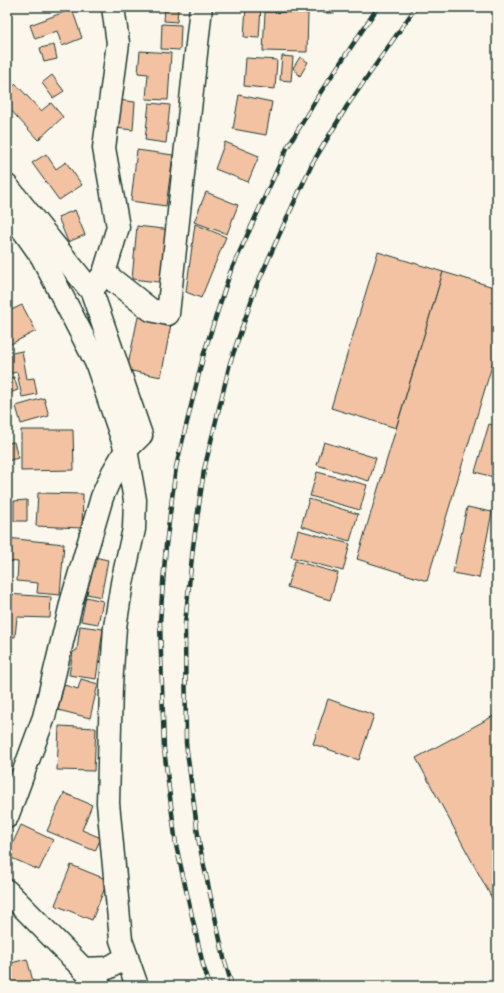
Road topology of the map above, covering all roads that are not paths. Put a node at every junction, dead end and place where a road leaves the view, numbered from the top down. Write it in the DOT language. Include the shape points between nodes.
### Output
graph roads {
  1 [pos="113,7"];
  2 [pos="201,7"];
  3 [pos="7,186"];
  4 [pos="7,207"];
  5 [pos="104,272"];
  6 [pos="92,292"];
  7 [pos="126,450"];
  8 [pos="7,817"];
  9 [pos="7,891"];
  10 [pos="127,958"];
  11 [pos="83,969"];
  12 [pos="100,986"];
  13 [pos="137,986"];
  1 -- 5 [label="street" via="118,43 104,148 118,227"];
  2 -- 5 [label="street" via="168,314 151,310"];
  3 -- 6 [label="street"];
  4 -- 7 [label="street" via="42,257 96,362"];
  5 -- 6 [label="street"];
  6 -- 7 [label="street" via="141,435"];
  7 -- 8 [label="street" via="102,497 72,600 44,717"];
  7 -- 10 [label="street" via="135,500 134,529 115,627 108,803 121,940"];
  9 -- 11 [label="street"];
  10 -- 11 [label="street" via="108,968"];
  10 -- 13 [label="street"];
  11 -- 12 [label="street"];
}
